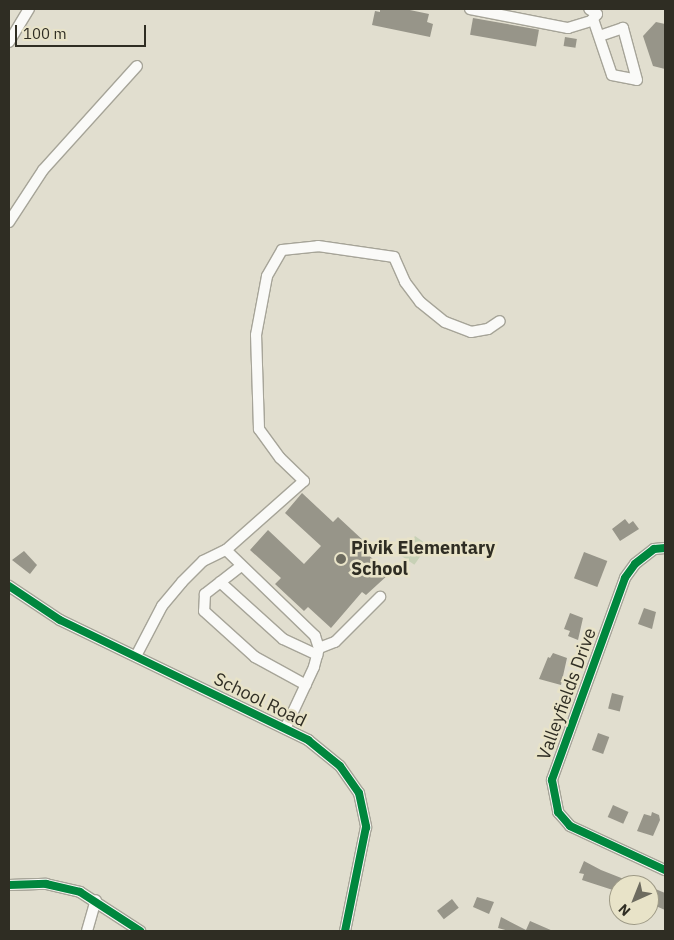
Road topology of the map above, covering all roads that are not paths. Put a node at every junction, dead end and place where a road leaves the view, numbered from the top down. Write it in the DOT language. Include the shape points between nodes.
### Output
graph roads {
  1 [pos="29,9"];
  2 [pos="475,10"];
  3 [pos="595,13"];
  4 [pos="600,36"];
  5 [pos="9,42"];
  6 [pos="137,66"];
  7 [pos="9,222"];
  8 [pos="500,321"];
  9 [pos="665,548"];
  10 [pos="226,550"];
  11 [pos="241,566"];
  12 [pos="220,582"];
  13 [pos="9,586"];
  14 [pos="380,597"];
  15 [pos="318,652"];
  16 [pos="136,656"];
  17 [pos="306,685"];
  18 [pos="285,729"];
  19 [pos="665,870"];
  20 [pos="9,884"];
  21 [pos="96,900"];
  22 [pos="87,931"];
  23 [pos="140,931"];
  24 [pos="345,931"];
  1 -- 5 [label="street"];
  2 -- 3 [label="street" via="560,28 584,25"];
  3 -- 4 [label="street"];
  4 -- 4 [label="street" via="612,75 637,80 623,28"];
  6 -- 7 [label="street" via="43,170"];
  8 -- 10 [label="street" via="471,332 445,322 420,302 405,282 394,257 318,246 282,250 267,276 256,334 258,429 280,458 304,481"];
  9 -- 19 [label="street, Valleyfields Drive" via="654,549 635,564 625,578 552,780 558,812 570,826"];
  10 -- 11 [label="street"];
  10 -- 16 [label="street" via="203,561 182,582 162,606"];
  11 -- 12 [label="street"];
  11 -- 15 [label="street" via="315,636"];
  12 -- 15 [label="street" via="283,639"];
  12 -- 17 [label="street" via="205,594 204,610 254,657"];
  13 -- 16 [label="street, School Road" via="60,620"];
  14 -- 15 [label="street" via="335,642"];
  15 -- 17 [label="street"];
  16 -- 18 [label="street, School Road"];
  17 -- 18 [label="street"];
  18 -- 24 [label="street, School Road" via="326,753 340,766 359,794 366,827"];
  20 -- 21 [label="street" via="65,887"];
  21 -- 22 [label="street"];
  21 -- 23 [label="street"];
}
